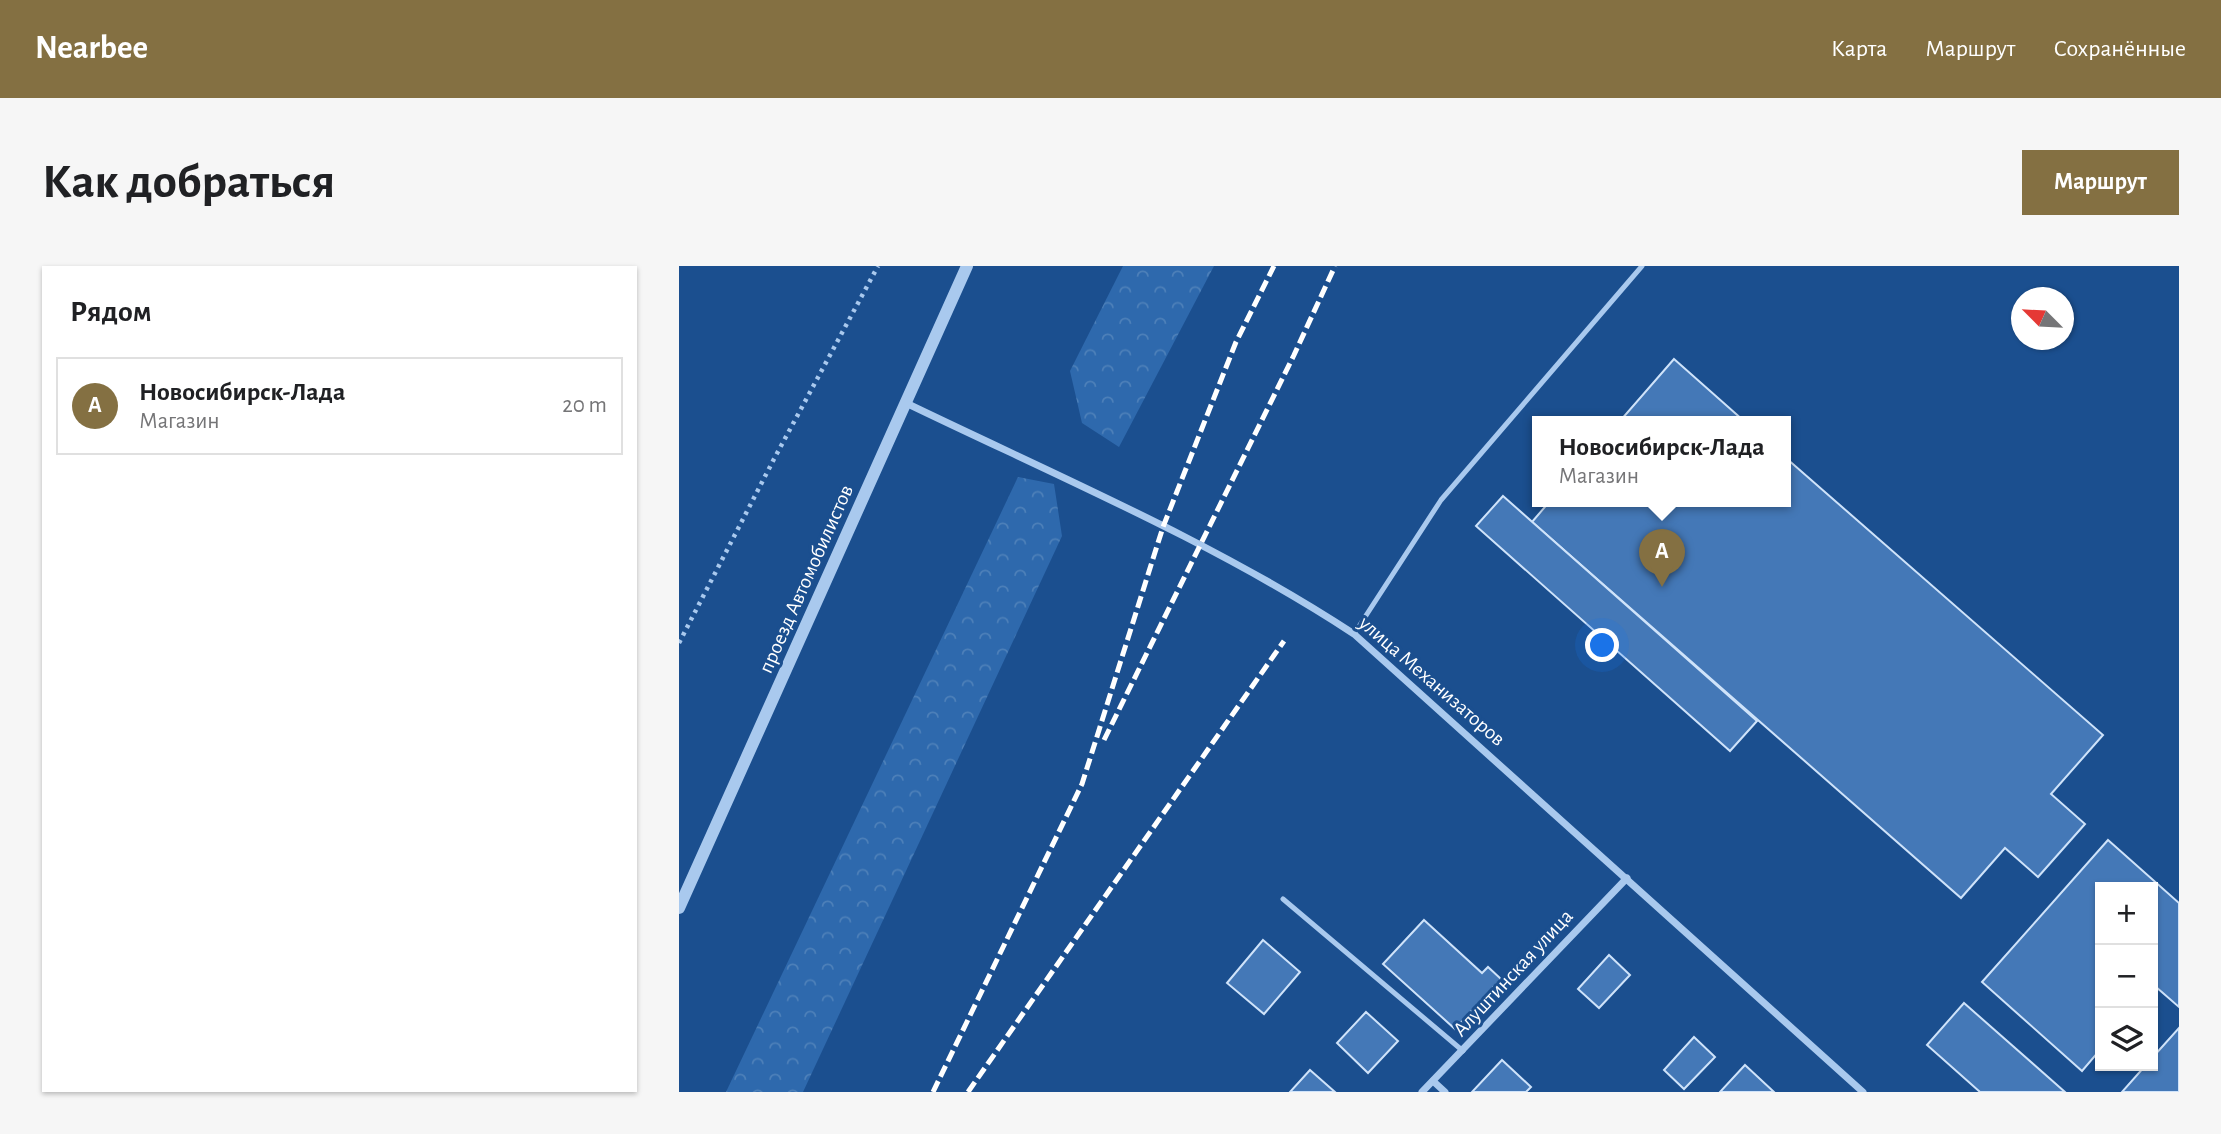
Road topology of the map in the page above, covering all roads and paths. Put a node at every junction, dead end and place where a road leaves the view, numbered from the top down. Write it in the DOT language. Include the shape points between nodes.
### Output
graph roads {
  1 [pos="878,266"];
  2 [pos="967,266"];
  3 [pos="1642,266"];
  4 [pos="906,403"];
  5 [pos="1355,634"];
  6 [pos="679,643"];
  7 [pos="1627,878"];
  8 [pos="1283,899"];
  9 [pos="679,908"];
  10 [pos="1463,1051"];
  11 [pos="1433,1081"];
  12 [pos="1422,1092"];
  13 [pos="1445,1092"];
  14 [pos="1863,1092"];
  1 -- 6 [label="path"];
  2 -- 4 [label="street, проезд Автомобилистов"];
  3 -- 5 [label="lane" via="1441,500"];
  4 -- 5 [label="street, улица Механизаторов" via="1200,545"];
  4 -- 9 [label="street, проезд Автомобилистов"];
  5 -- 7 [label="street, улица Механизаторов"];
  7 -- 10 [label="street, Алуштинская улица"];
  7 -- 14 [label="street, улица Механизаторов"];
  8 -- 10 [label="lane"];
  10 -- 11 [label="street, Алуштинская улица"];
  11 -- 12 [label="street, Алуштинская улица"];
  11 -- 13 [label="street"];
}
